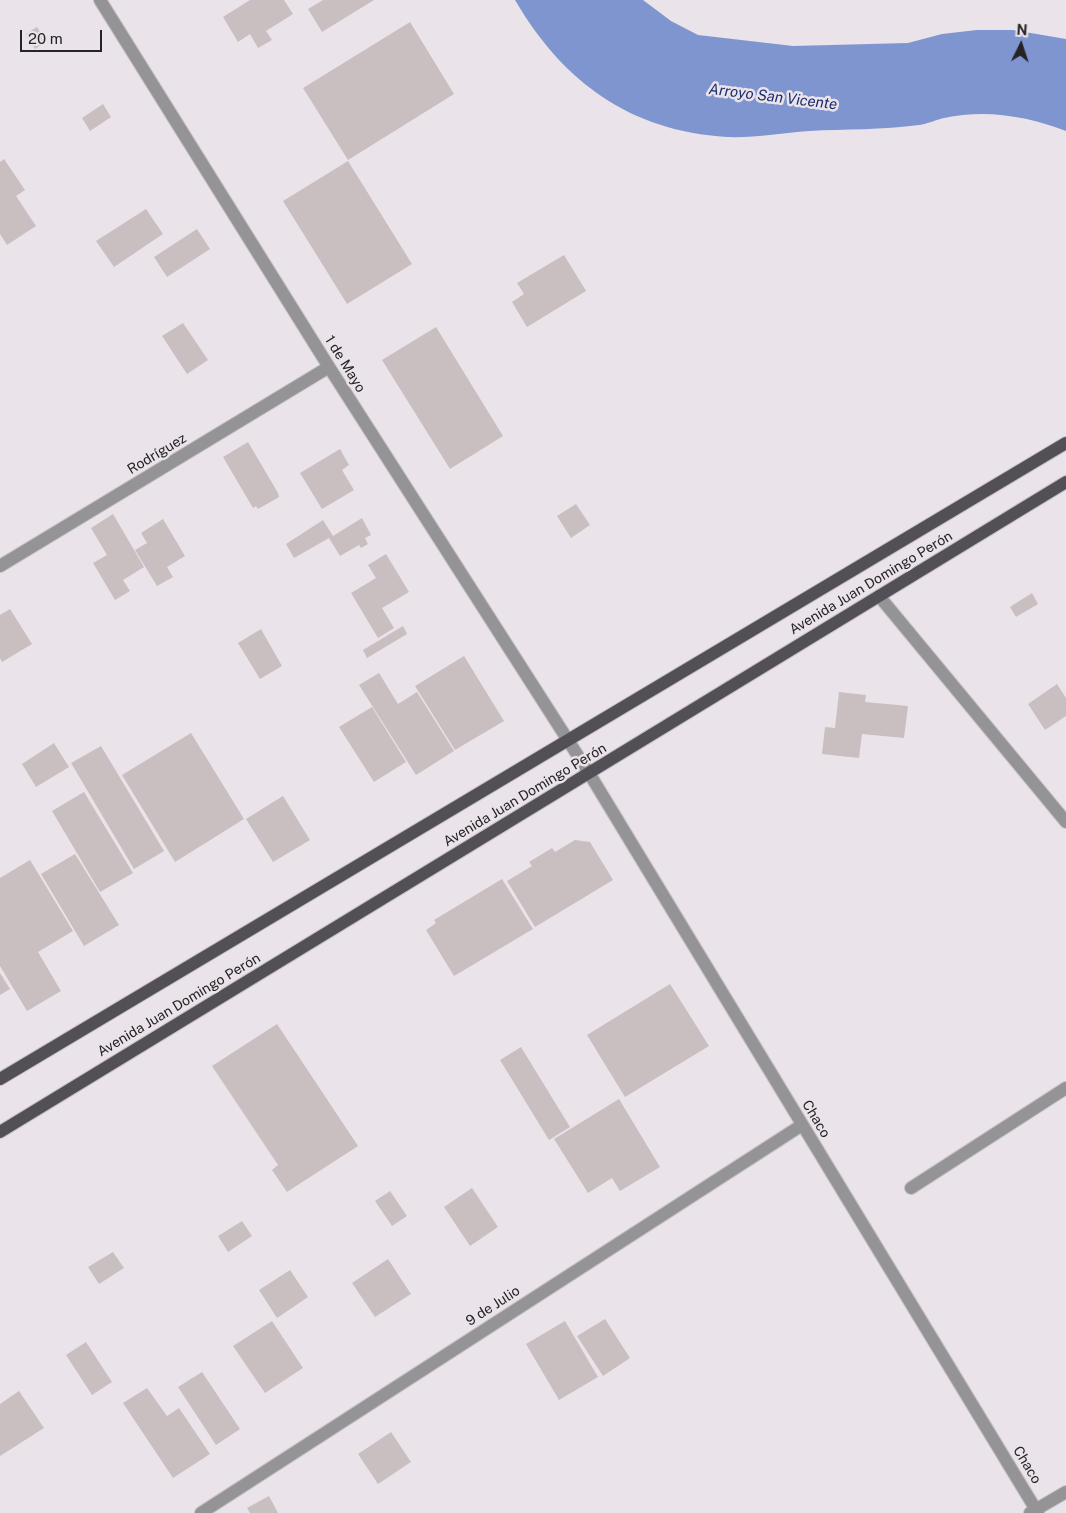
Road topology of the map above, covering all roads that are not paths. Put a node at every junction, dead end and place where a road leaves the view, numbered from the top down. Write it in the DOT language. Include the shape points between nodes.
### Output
graph roads {
  1 [pos="100,0"];
  2 [pos="329,367"];
  3 [pos="1066,443"];
  4 [pos="1066,482"];
  5 [pos="0,566"];
  6 [pos="879,596"];
  7 [pos="568,741"];
  8 [pos="590,773"];
  9 [pos="1066,822"];
  10 [pos="0,1080"];
  11 [pos="1066,1088"];
  12 [pos="802,1125"];
  13 [pos="0,1132"];
  14 [pos="912,1188"];
  15 [pos="1066,1492"];
  16 [pos="1035,1512"];
  17 [pos="201,1513"];
  1 -- 2 [label="street, 1 de Mayo"];
  2 -- 5 [label="street, Rodríguez"];
  2 -- 7 [label="street, 1 de Mayo"];
  3 -- 7 [label="main road, Avenida Juan Domingo Perón"];
  4 -- 6 [label="main road, Avenida Juan Domingo Perón"];
  6 -- 8 [label="main road, Avenida Juan Domingo Perón"];
  6 -- 9 [label="street"];
  7 -- 8 [label="street, Chaco"];
  7 -- 10 [label="main road, Avenida Juan Domingo Perón"];
  8 -- 12 [label="street, Chaco"];
  8 -- 13 [label="main road, Avenida Juan Domingo Perón"];
  11 -- 14 [label="street"];
  12 -- 16 [label="street, Chaco"];
  12 -- 17 [label="street, 9 de Julio"];
  15 -- 16 [label="street"];
}
